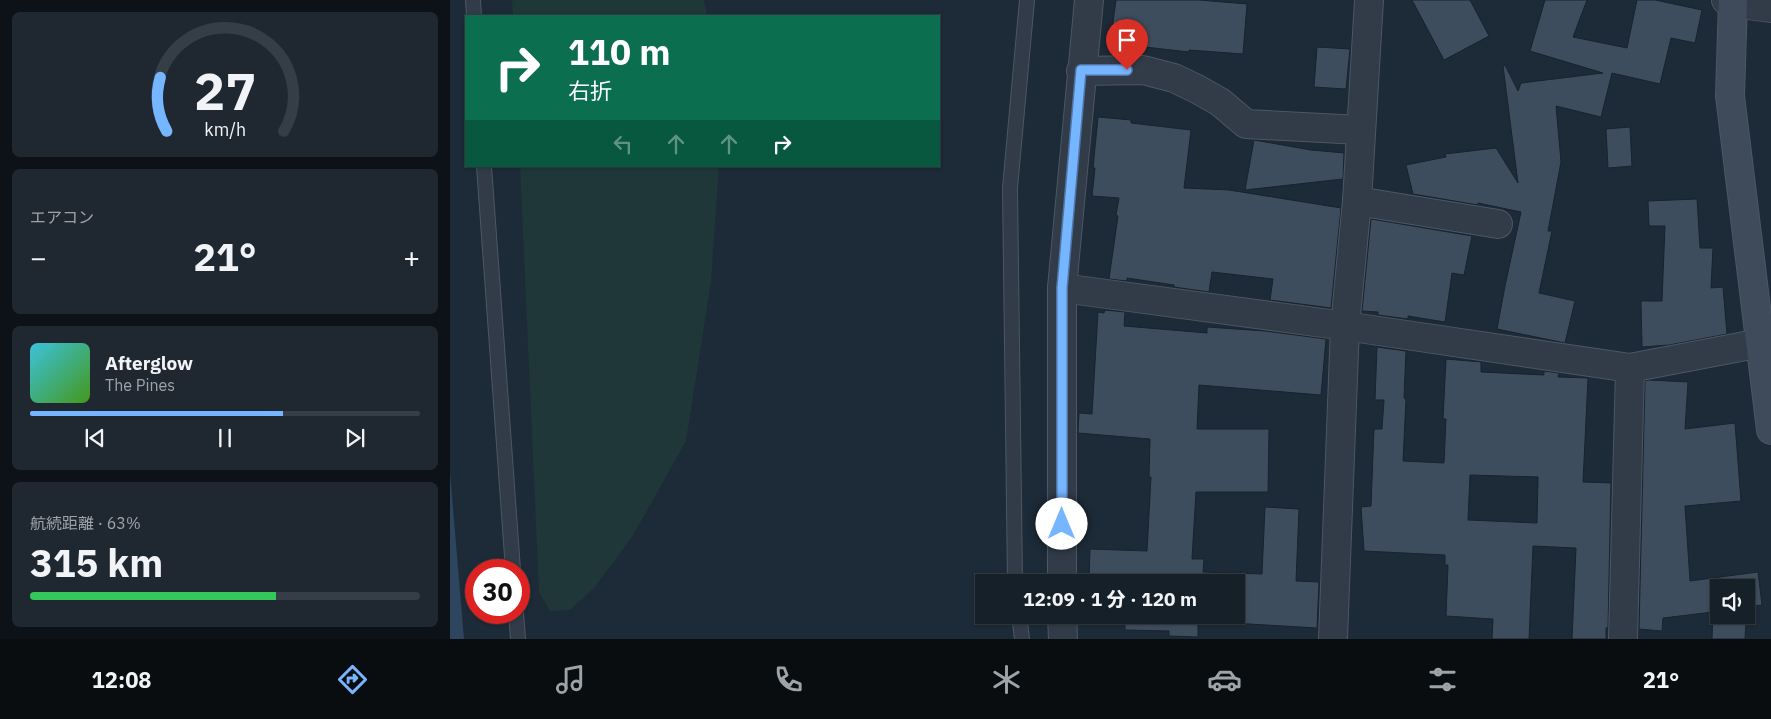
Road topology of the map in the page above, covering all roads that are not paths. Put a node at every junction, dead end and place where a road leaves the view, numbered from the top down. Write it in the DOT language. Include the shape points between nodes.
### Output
graph roads {
  1 [pos="473,0"];
  2 [pos="1027,0"];
  3 [pos="1088,0"];
  4 [pos="1369,0"];
  5 [pos="1731,1"];
  6 [pos="1771,8"];
  7 [pos="474,15"];
  8 [pos="1081,70"];
  9 [pos="1360,130"];
  10 [pos="484,167"];
  11 [pos="1357,201"];
  12 [pos="1498,224"];
  13 [pos="1062,288"];
  14 [pos="1345,326"];
  15 [pos="1766,343"];
  16 [pos="1630,368"];
  17 [pos="1771,430"];
  18 [pos="512,559"];
  19 [pos="1015,574"];
  20 [pos="1062,574"];
  21 [pos="517,624"];
  22 [pos="1020,624"];
  23 [pos="518,639"];
  24 [pos="1022,639"];
  25 [pos="1333,639"];
  26 [pos="1623,639"];
  1 -- 7 [label="lane"];
  2 -- 19 [label="lane" via="1010,188"];
  3 -- 8 [label="street"];
  4 -- 9 [label="street"];
  5 -- 6 [label="street"];
  5 -- 15 [label="street" via="1730,96"];
  8 -- 9 [label="street" via="1143,70 1174,78 1220,102 1246,124"];
  8 -- 13 [label="street"];
  9 -- 11 [label="street"];
  10 -- 18 [label="lane"];
  11 -- 12 [label="street"];
  11 -- 14 [label="street"];
  13 -- 14 [label="street"];
  13 -- 20 [label="street"];
  14 -- 16 [label="street"];
  14 -- 25 [label="street"];
  15 -- 16 [label="street"];
  15 -- 17 [label="street"];
  16 -- 26 [label="street"];
  21 -- 23 [label="lane"];
  22 -- 24 [label="lane"];
}
